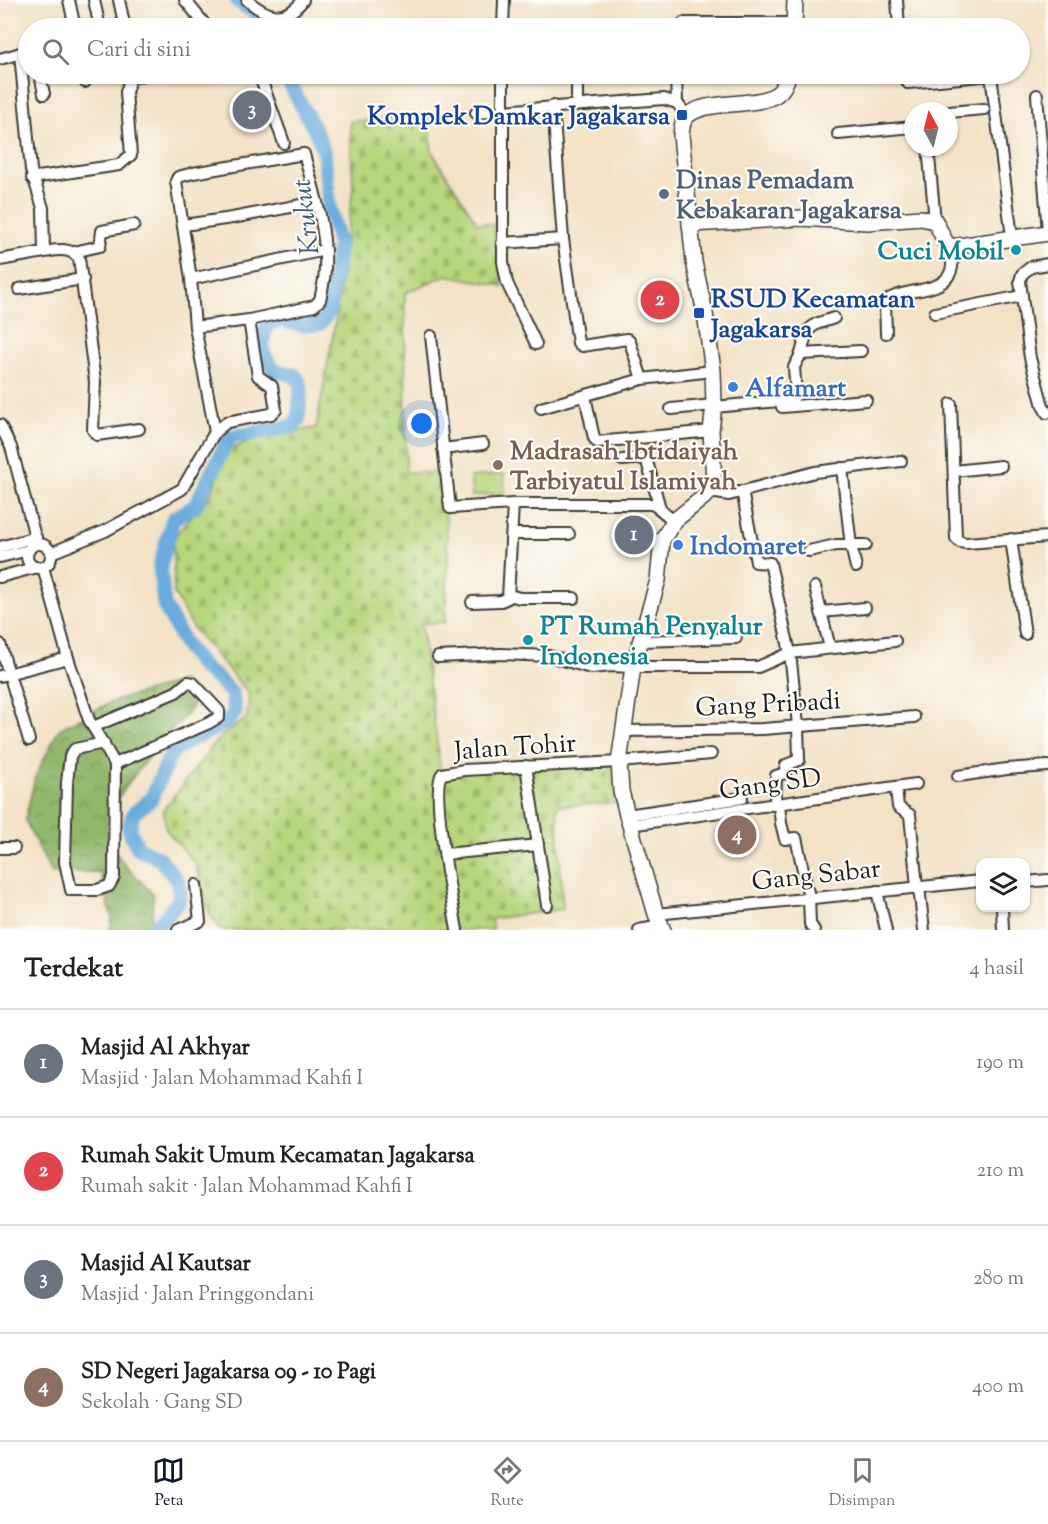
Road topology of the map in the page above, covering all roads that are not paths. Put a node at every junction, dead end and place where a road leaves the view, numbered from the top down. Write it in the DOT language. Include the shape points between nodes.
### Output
graph roads {
  1 [pos="69,0"];
  2 [pos="94,0"];
  3 [pos="119,0"];
  4 [pos="185,0"];
  5 [pos="247,0"];
  6 [pos="303,0"];
  7 [pos="504,0"];
  8 [pos="795,0"];
  9 [pos="897,0"];
  10 [pos="73,18"];
  11 [pos="98,18"];
  12 [pos="123,18"];
  13 [pos="200,18"];
  14 [pos="503,18"];
  15 [pos="794,18"];
  16 [pos="898,18"];
  17 [pos="18,54"];
  18 [pos="0,58"];
  19 [pos="26,84"];
  20 [pos="42,84"];
  21 [pos="128,84"];
  22 [pos="263,84"];
  23 [pos="503,84"];
  24 [pos="577,84"];
  25 [pos="676,84"];
  26 [pos="785,84"];
  27 [pos="993,84"];
  28 [pos="44,94"];
  29 [pos="1037,95"];
  30 [pos="677,103"];
  31 [pos="577,105"];
  32 [pos="553,106"];
  33 [pos="984,109"];
  34 [pos="502,111"];
  35 [pos="958,111"];
  36 [pos="476,112"];
  37 [pos="687,116"];
  38 [pos="904,128"];
  39 [pos="838,134"];
  40 [pos="284,143"];
  41 [pos="929,156"];
  42 [pos="32,178"];
  43 [pos="317,202"];
  44 [pos="935,221"];
  45 [pos="690,224"];
  46 [pos="134,225"];
  47 [pos="184,225"];
  48 [pos="1048,232"];
  49 [pos="1012,237"];
  50 [pos="563,239"];
  51 [pos="502,243"];
  52 [pos="952,247"];
  53 [pos="325,250"];
  54 [pos="44,252"];
  55 [pos="74,252"];
  56 [pos="0,260"];
  57 [pos="1048,264"];
  58 [pos="83,279"];
  59 [pos="191,279"];
  60 [pos="19,289"];
  61 [pos="1023,296"];
  62 [pos="935,313"];
  63 [pos="834,318"];
  64 [pos="249,320"];
  65 [pos="195,327"];
  66 [pos="886,333"];
  67 [pos="431,336"];
  68 [pos="536,344"];
  69 [pos="861,351"];
  70 [pos="801,354"];
  71 [pos="713,371"];
  72 [pos="642,379"];
  73 [pos="585,396"];
  74 [pos="866,400"];
  75 [pos="951,404"];
  76 [pos="541,408"];
  77 [pos="713,408"];
  78 [pos="672,409"];
  79 [pos="1047,412"];
  80 [pos="0,424"];
  81 [pos="139,429"];
  82 [pos="711,431"];
  83 [pos="215,432"];
  84 [pos="483,444"];
  85 [pos="443,449"];
  86 [pos="622,460"];
  87 [pos="901,461"];
  88 [pos="1001,466"];
  89 [pos="842,468"];
  90 [pos="954,471"];
  91 [pos="742,491"];
  92 [pos="710,492"];
  93 [pos="513,504"];
  94 [pos="660,508"];
  95 [pos="674,521"];
  96 [pos="512,534"];
  97 [pos="569,534"];
  98 [pos="1048,537"];
  99 [pos="1011,539"];
  100 [pos="34,544"];
  101 [pos="866,545"];
  102 [pos="851,546"];
  103 [pos="0,547"];
  104 [pos="808,551"];
  105 [pos="51,553"];
  106 [pos="0,557"];
  107 [pos="40,567"];
  108 [pos="856,567"];
  109 [pos="0,577"];
  110 [pos="815,587"];
  111 [pos="509,595"];
  112 [pos="574,598"];
  113 [pos="472,602"];
  114 [pos="865,608"];
  115 [pos="821,612"];
  116 [pos="1025,634"];
  117 [pos="736,638"];
  118 [pos="642,641"];
  119 [pos="895,641"];
  120 [pos="0,644"];
  121 [pos="830,648"];
  122 [pos="790,653"];
  123 [pos="68,657"];
  124 [pos="438,657"];
  125 [pos="633,667"];
  126 [pos="5,675"];
  127 [pos="914,717"];
  128 [pos="798,725"];
  129 [pos="93,727"];
  130 [pos="624,731"];
  131 [pos="29,740"];
  132 [pos="104,743"];
  133 [pos="711,754"];
  134 [pos="619,762"];
  135 [pos="115,764"];
  136 [pos="526,766"];
  137 [pos="1048,766"];
  138 [pos="958,776"];
  139 [pos="916,784"];
  140 [pos="896,788"];
  141 [pos="742,798"];
  142 [pos="777,805"];
  143 [pos="628,820"];
  144 [pos="538,845"];
  145 [pos="0,848"];
  146 [pos="14,848"];
  147 [pos="445,854"];
  148 [pos="1048,880"];
  149 [pos="976,882"];
  150 [pos="1030,882"];
  151 [pos="196,885"];
  152 [pos="918,887"];
  153 [pos="877,891"];
  154 [pos="809,897"];
  155 [pos="547,905"];
  156 [pos="1002,912"];
  157 [pos="660,923"];
  158 [pos="178,930"];
  159 [pos="457,930"];
  160 [pos="639,930"];
  161 [pos="814,930"];
  162 [pos="886,930"];
  163 [pos="924,930"];
  164 [pos="1003,930"];
  1 -- 10 [label="street"];
  2 -- 11 [label="street"];
  3 -- 12 [label="street"];
  4 -- 13 [label="street"];
  5 -- 6 [label="street" via="270,16 282,16"];
  7 -- 14 [label="street"];
  8 -- 15 [label="main road"];
  9 -- 16 [label="street"];
  17 -- 18 [label="street"];
  19 -- 42 [label="street"];
  20 -- 28 [label="street"];
  21 -- 42 [label="street" via="131,155 118,165"];
  22 -- 40 [label="street"];
  23 -- 34 [label="street"];
  24 -- 31 [label="street"];
  25 -- 30 [label="street"];
  26 -- 37 [label="main road" via="776,94 759,100 715,106"];
  27 -- 49 [label="street"];
  29 -- 48 [label="street"];
  30 -- 31 [label="street" via="664,99"];
  30 -- 37 [label="street"];
  31 -- 32 [label="street"];
  32 -- 34 [label="street"];
  32 -- 50 [label="street"];
  33 -- 35 [label="street"];
  34 -- 36 [label="street"];
  34 -- 51 [label="street"];
  37 -- 45 [label="main road" via="681,135"];
  38 -- 39 [label="street"];
  41 -- 44 [label="street"];
  42 -- 54 [label="street" via="43,208"];
  43 -- 47 [label="street"];
  43 -- 47 [label="street" via="304,154 256,162 178,177"];
  43 -- 53 [label="street"];
  44 -- 45 [label="main road" via="801,218"];
  44 -- 52 [label="main road"];
  45 -- 71 [label="main road"];
  46 -- 55 [label="street" via="102,231 100,246"];
  47 -- 59 [label="street"];
  48 -- 49 [label="main road"];
  49 -- 52 [label="main road"];
  50 -- 51 [label="street"];
  50 -- 72 [label="street" via="578,343 582,346 627,339"];
  51 -- 68 [label="street" via="507,283"];
  52 -- 66 [label="street" via="952,268 944,282 890,297 885,302"];
  53 -- 59 [label="street"];
  53 -- 64 [label="street" via="320,300 314,306"];
  54 -- 55 [label="street"];
  54 -- 56 [label="street"];
  55 -- 58 [label="street"];
  57 -- 61 [label="street" via="1031,267 1022,274"];
  58 -- 60 [label="street"];
  58 -- 81 [label="street" via="96,394 95,433"];
  59 -- 65 [label="street"];
  61 -- 62 [label="street"];
  61 -- 79 [label="street" via="1030,358"];
  63 -- 70 [label="street" via="807,331"];
  64 -- 65 [label="street"];
  64 -- 83 [label="street" via="258,376 272,386 276,410 226,422"];
  65 -- 83 [label="street"];
  67 -- 85 [label="street"];
  69 -- 70 [label="street"];
  70 -- 77 [label="street" via="794,367 796,395 791,400"];
  71 -- 72 [label="street"];
  71 -- 77 [label="main road"];
  72 -- 73 [label="street"];
  73 -- 76 [label="street"];
  73 -- 82 [label="street" via="597,442"];
  74 -- 77 [label="street"];
  75 -- 90 [label="street"];
  77 -- 78 [label="street"];
  77 -- 82 [label="main road"];
  80 -- 100 [label="street" via="11,447"];
  82 -- 92 [label="main road" via="714,481"];
  83 -- 105 [label="street" via="182,489 105,531"];
  84 -- 85 [label="street"];
  85 -- 93 [label="street" via="450,508"];
  86 -- 94 [label="street" via="646,458"];
  87 -- 89 [label="street"];
  88 -- 90 [label="street"];
  89 -- 91 [label="street"];
  89 -- 102 [label="street"];
  90 -- 99 [label="street" via="956,538 966,543"];
  91 -- 92 [label="street" via="729,495"];
  91 -- 122 [label="street" via="755,562 770,562"];
  92 -- 95 [label="main road"];
  93 -- 94 [label="street" via="652,504"];
  93 -- 96 [label="street"];
  94 -- 95 [label="street"];
  95 -- 118 [label="main road" via="662,540 658,580"];
  96 -- 97 [label="street"];
  96 -- 111 [label="street"];
  98 -- 99 [label="street"];
  99 -- 116 [label="street"];
  100 -- 103 [label="street"];
  100 -- 105 [label="street" via="46,546"];
  100 -- 106 [label="street"];
  100 -- 107 [label="street" via="28,559"];
  101 -- 102 [label="street"];
  102 -- 104 [label="street"];
  102 -- 108 [label="street"];
  105 -- 107 [label="street" via="50,561"];
  107 -- 109 [label="street"];
  107 -- 123 [label="street"];
  110 -- 115 [label="street"];
  111 -- 112 [label="street"];
  111 -- 113 [label="street" via="501,601"];
  114 -- 115 [label="street"];
  115 -- 121 [label="street"];
  117 -- 118 [label="street"];
  118 -- 125 [label="main road"];
  119 -- 121 [label="street"];
  120 -- 126 [label="street"];
  121 -- 122 [label="street"];
  122 -- 125 [label="street" via="758,667"];
  122 -- 128 [label="street"];
  123 -- 126 [label="street"];
  123 -- 129 [label="street"];
  124 -- 125 [label="street" via="549,656 591,668"];
  125 -- 130 [label="main road"];
  126 -- 131 [label="street"];
  127 -- 128 [label="street, Gang Pribadi"];
  128 -- 130 [label="street, Gang Pribadi"];
  128 -- 142 [label="street" via="799,760 787,764 785,773 776,776"];
  129 -- 132 [label="street"];
  129 -- 135 [label="street" via="176,692 188,682 219,711 219,717 209,723"];
  130 -- 134 [label="main road"];
  132 -- 135 [label="street"];
  132 -- 135 [label="street" via="75,749 70,756 65,862 71,890 97,890 109,886 114,877"];
  133 -- 134 [label="street, Jalan Tohir"];
  134 -- 136 [label="street, Jalan Tohir"];
  134 -- 143 [label="main road"];
  136 -- 144 [label="street"];
  136 -- 147 [label="street, Jalan Tohir" via="442,774 438,780 439,817"];
  137 -- 138 [label="street"];
  139 -- 140 [label="street, Gang SD"];
  140 -- 142 [label="street, Gang SD"];
  140 -- 152 [label="street" via="898,807 910,815"];
  141 -- 143 [label="street"];
  142 -- 143 [label="street, Gang SD"];
  142 -- 154 [label="street" via="785,840 796,838"];
  143 -- 157 [label="main road"];
  144 -- 147 [label="street"];
  144 -- 155 [label="street"];
  145 -- 146 [label="street"];
  147 -- 159 [label="street"];
  148 -- 150 [label="street"];
  149 -- 152 [label="street, Gang Sabar"];
  151 -- 158 [label="street" via="200,921"];
  152 -- 153 [label="street, Gang Sabar"];
  152 -- 163 [label="street"];
  153 -- 154 [label="street, Gang Sabar"];
  153 -- 162 [label="street"];
  154 -- 157 [label="street, Gang Sabar"];
  154 -- 161 [label="street" via="810,924"];
  156 -- 164 [label="street"];
  157 -- 160 [label="street, Gang Sabar"];
}
